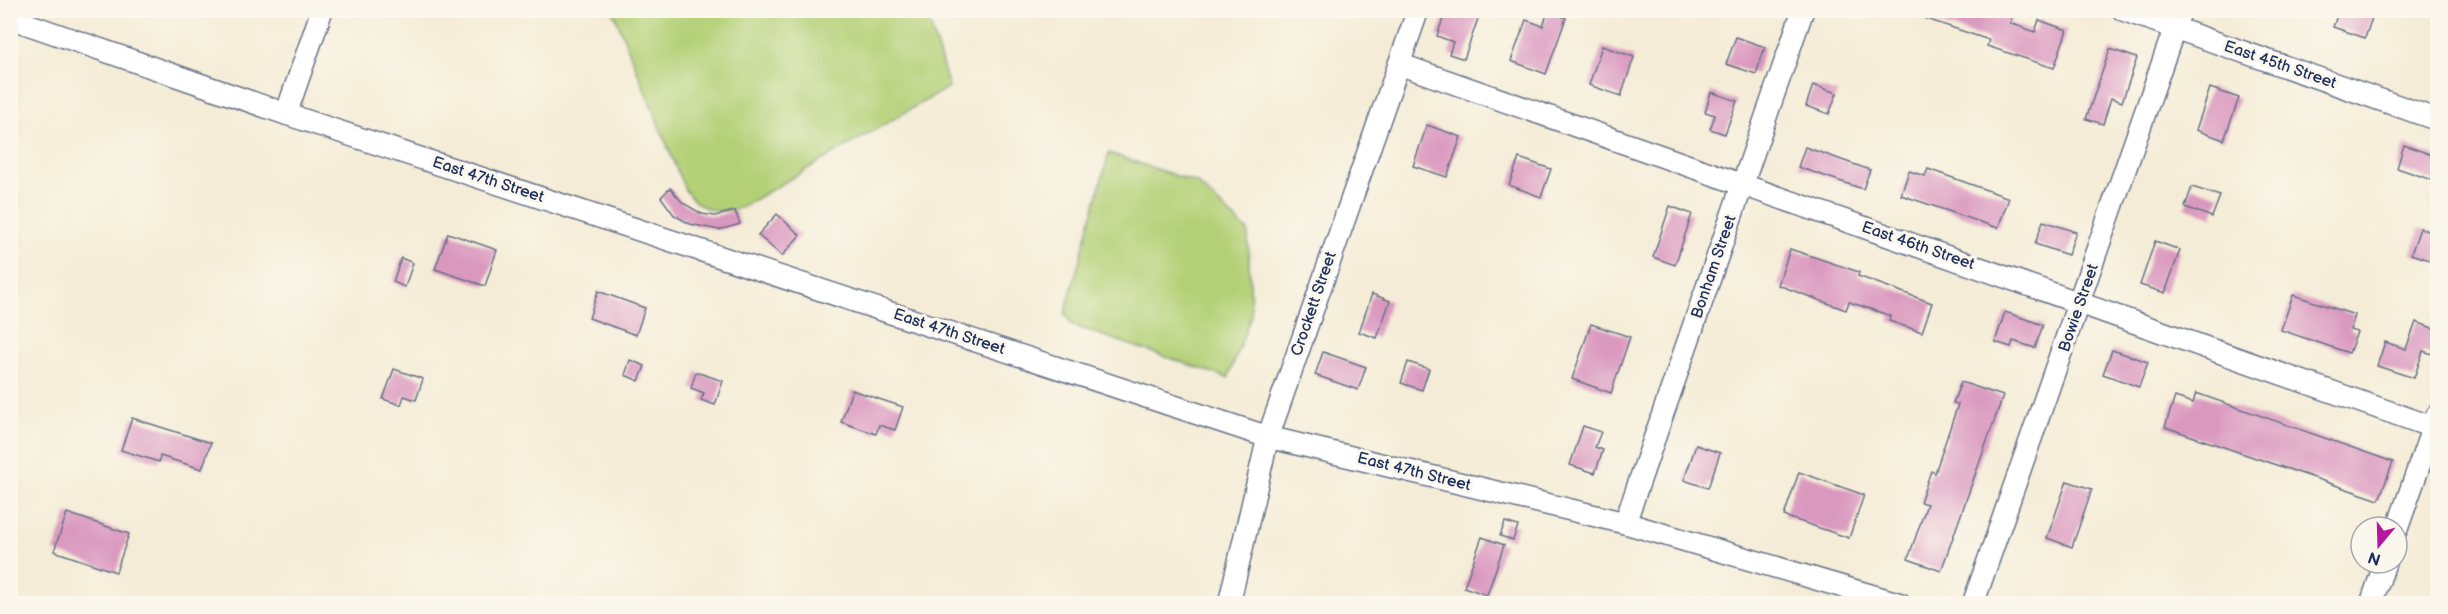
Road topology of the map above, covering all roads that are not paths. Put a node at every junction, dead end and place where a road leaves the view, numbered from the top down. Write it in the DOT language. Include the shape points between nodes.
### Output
graph roads {
  1 [pos="322,10"];
  2 [pos="1418,10"];
  3 [pos="1803,10"];
  4 [pos="2123,10"];
  5 [pos="10,18"];
  6 [pos="2177,20"];
  7 [pos="1399,64"];
  8 [pos="286,114"];
  9 [pos="2438,120"];
  10 [pos="1742,185"];
  11 [pos="2080,303"];
  12 [pos="2436,424"];
  13 [pos="1268,437"];
  14 [pos="2402,515"];
  15 [pos="1625,523"];
  16 [pos="2380,575"];
  17 [pos="1229,603"];
  18 [pos="1901,603"];
  19 [pos="1973,603"];
  20 [pos="2370,603"];
  1 -- 8 [label="street"];
  2 -- 7 [label="street, Crockett Street"];
  3 -- 10 [label="street, Bonham Street"];
  4 -- 6 [label="street, East 45th Street"];
  5 -- 8 [label="street, East 47th Street"];
  6 -- 9 [label="street, East 45th Street"];
  6 -- 11 [label="street, Bowie Street"];
  7 -- 10 [label="street, East 46th Street"];
  7 -- 13 [label="street, Crockett Street"];
  8 -- 13 [label="street, East 47th Street"];
  10 -- 11 [label="street, East 46th Street"];
  10 -- 15 [label="street, Bonham Street"];
  11 -- 12 [label="street, East 46th Street"];
  11 -- 19 [label="street, Bowie Street"];
  12 -- 14 [label="street"];
  13 -- 15 [label="street, East 47th Street"];
  13 -- 17 [label="street, Crockett Street"];
  15 -- 18 [label="street, East 47th Street"];
  16 -- 20 [label="street"];
}
